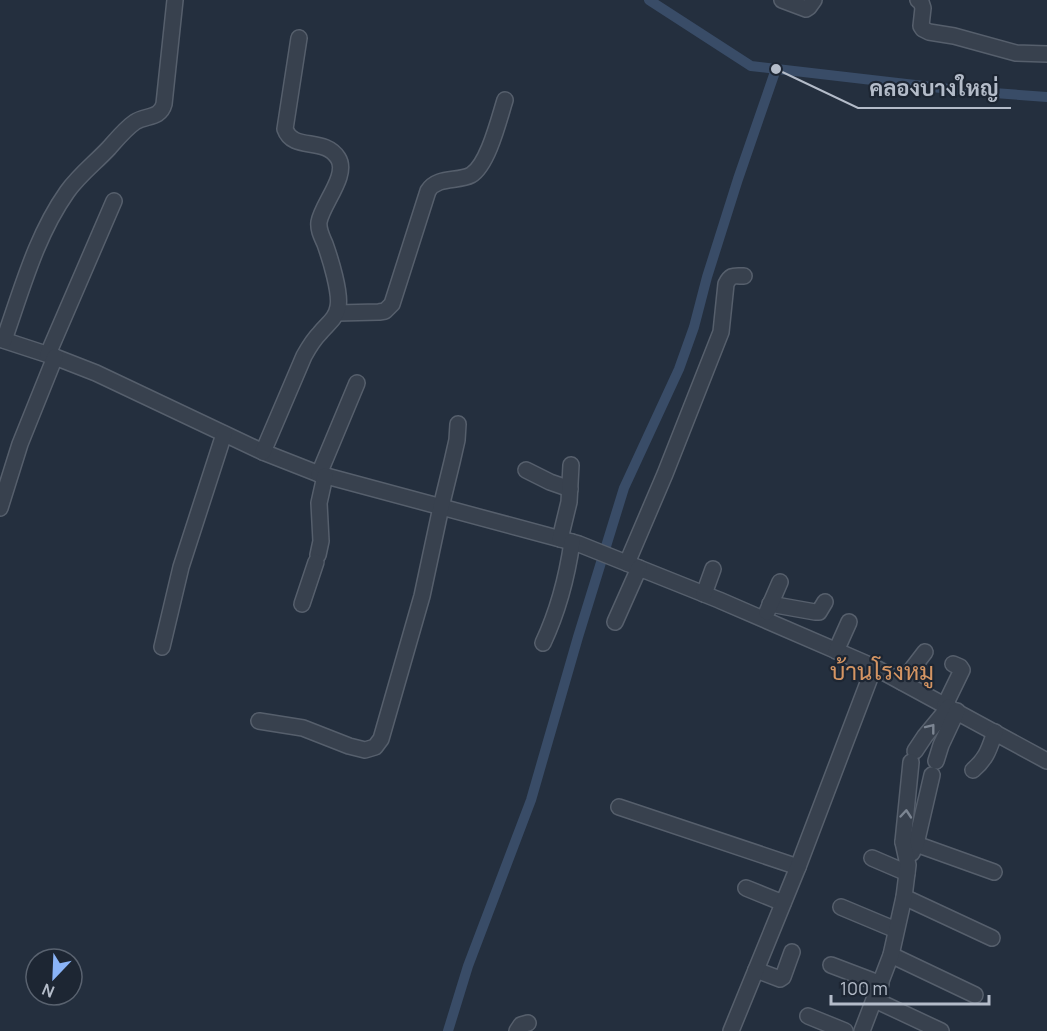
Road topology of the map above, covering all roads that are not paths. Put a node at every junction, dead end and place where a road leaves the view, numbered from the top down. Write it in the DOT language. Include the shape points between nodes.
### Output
graph roads {
  1 [pos="175,0"];
  2 [pos="782,0"];
  3 [pos="814,0"];
  4 [pos="918,0"];
  5 [pos="299,38"];
  6 [pos="1047,54"];
  7 [pos="505,100"];
  8 [pos="114,201"];
  9 [pos="744,276"];
  10 [pos="337,313"];
  11 [pos="2,339"];
  12 [pos="52,355"];
  13 [pos="357,383"];
  14 [pos="458,424"];
  15 [pos="224,434"];
  16 [pos="262,452"];
  17 [pos="571,465"];
  18 [pos="526,470"];
  19 [pos="322,475"];
  20 [pos="570,489"];
  21 [pos="441,507"];
  22 [pos="0,508"];
  23 [pos="570,541"];
  24 [pos="633,566"];
  25 [pos="713,569"];
  26 [pos="780,582"];
  27 [pos="704,594"];
  28 [pos="825,602"];
  29 [pos="302,604"];
  30 [pos="770,604"];
  31 [pos="764,619"];
  32 [pos="615,622"];
  33 [pos="849,622"];
  34 [pos="543,644"];
  35 [pos="162,647"];
  36 [pos="836,651"];
  37 [pos="925,652"];
  38 [pos="953,664"];
  39 [pos="874,667"];
  40 [pos="902,682"];
  41 [pos="950,708"];
  42 [pos="259,721"];
  43 [pos="995,732"];
  44 [pos="1047,761"];
  45 [pos="973,770"];
  46 [pos="619,807"];
  47 [pos="910,843"];
  48 [pos="872,858"];
  49 [pos="798,867"];
  50 [pos="908,869"];
  51 [pos="994,872"];
  52 [pos="746,888"];
  53 [pos="904,897"];
  54 [pos="783,903"];
  55 [pos="841,907"];
  56 [pos="896,930"];
  57 [pos="992,938"];
  58 [pos="792,952"];
  59 [pos="891,955"];
  60 [pos="831,965"];
  61 [pos="756,970"];
  62 [pos="881,984"];
  63 [pos="975,995"];
  64 [pos="875,1000"];
  65 [pos="808,1016"];
  66 [pos="731,1031"];
  67 [pos="845,1031"];
  68 [pos="862,1031"];
  69 [pos="941,1031"];
  1 -- 11 [label="street" via="162,110 128,128 68,191 42,234"];
  2 -- 3 [label="street" via="806,9"];
  4 -- 6 [label="street" via="923,5 923,29 1016,53"];
  5 -- 10 [label="street" via="285,129 291,139 332,150 341,162 341,173 318,225 338,291"];
  7 -- 10 [label="street" via="494,137 473,174 435,184 428,190 392,304 379,312"];
  8 -- 12 [label="street"];
  9 -- 24 [label="street" via="733,276 726,284 721,332"];
  10 -- 16 [label="street" via="304,356"];
  11 -- 12 [label="street"];
  12 -- 15 [label="street"];
  12 -- 22 [label="street"];
  13 -- 19 [label="street"];
  14 -- 21 [label="street"];
  15 -- 16 [label="street"];
  15 -- 35 [label="street" via="181,567"];
  16 -- 19 [label="street"];
  17 -- 20 [label="street"];
  18 -- 20 [label="street"];
  19 -- 21 [label="street"];
  19 -- 29 [label="street" via="321,541"];
  20 -- 23 [label="street"];
  21 -- 23 [label="street"];
  21 -- 42 [label="street" via="417,616 381,739 375,747 365,750 303,728"];
  23 -- 24 [label="street"];
  23 -- 34 [label="street" via="569,565 558,609"];
  24 -- 27 [label="street"];
  24 -- 32 [label="street"];
  25 -- 27 [label="street"];
  26 -- 30 [label="street"];
  27 -- 31 [label="street"];
  28 -- 30 [label="street" via="819,612"];
  30 -- 31 [label="street"];
  31 -- 36 [label="street"];
  33 -- 36 [label="street"];
  36 -- 39 [label="street"];
  37 -- 40 [label="street"];
  38 -- 41 [label="street" via="962,670"];
  39 -- 40 [label="street"];
  39 -- 49 [label="street"];
  40 -- 41 [label="street"];
  41 -- 43 [label="street"];
  41 -- 47 [label="street"];
  47 -- 41 [label="street, one-way" via="913,756"];
  43 -- 44 [label="street"];
  43 -- 45 [label="street" via="984,761"];
  46 -- 49 [label="street"];
  47 -- 50 [label="street"];
  47 -- 51 [label="street"];
  48 -- 50 [label="street"];
  49 -- 54 [label="street"];
  50 -- 53 [label="street"];
  52 -- 54 [label="street"];
  53 -- 56 [label="street"];
  53 -- 57 [label="street"];
  54 -- 61 [label="street"];
  55 -- 56 [label="street"];
  56 -- 59 [label="street"];
  58 -- 61 [label="street" via="780,979"];
  59 -- 62 [label="street"];
  59 -- 63 [label="street"];
  60 -- 62 [label="street"];
  61 -- 66 [label="street"];
  62 -- 64 [label="street"];
  64 -- 68 [label="street"];
  64 -- 69 [label="street"];
  65 -- 67 [label="street"];
}
